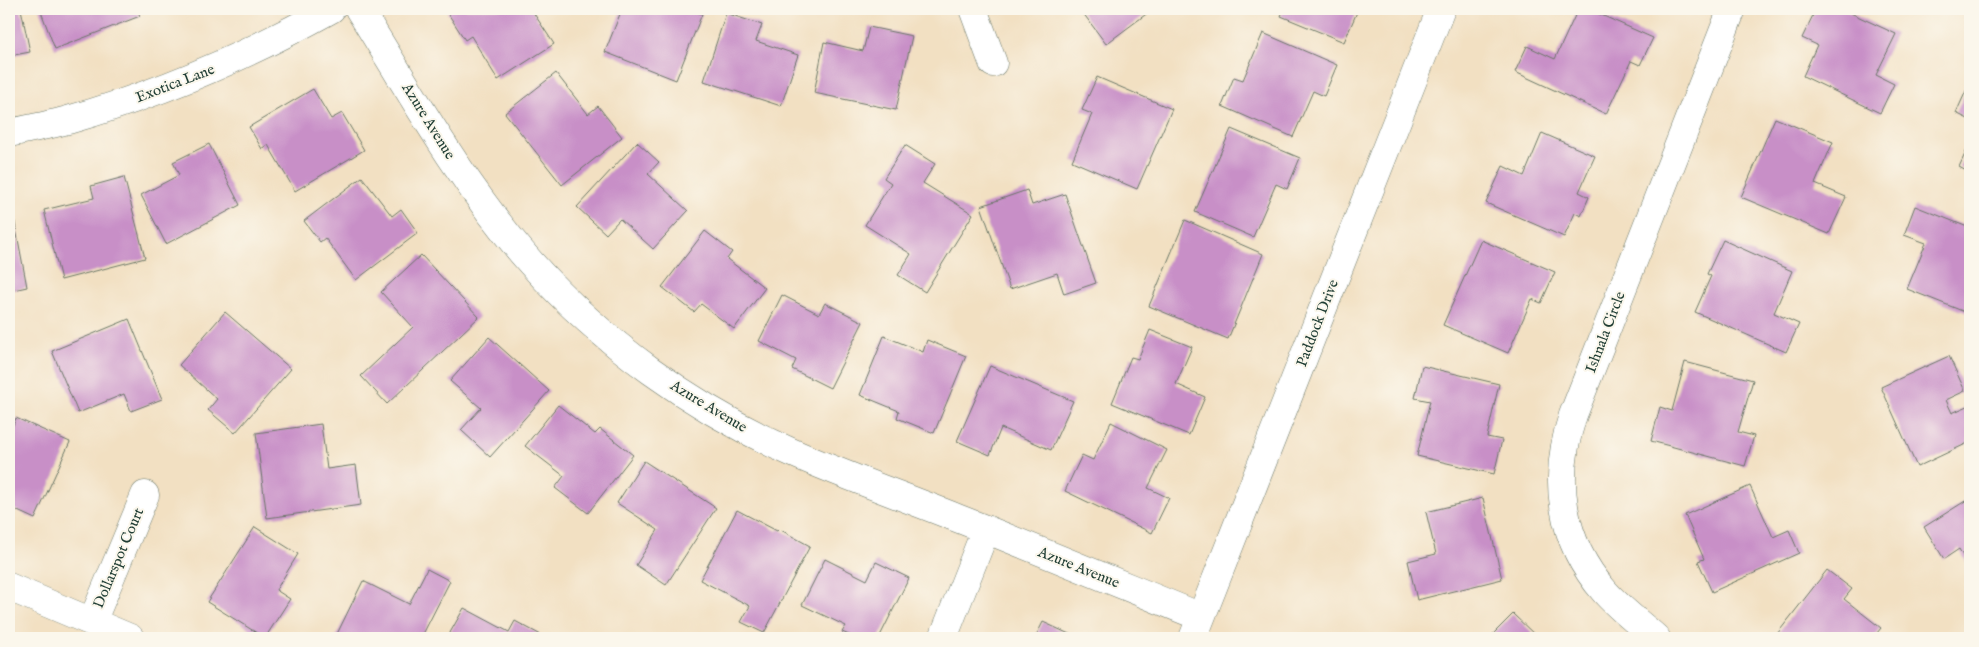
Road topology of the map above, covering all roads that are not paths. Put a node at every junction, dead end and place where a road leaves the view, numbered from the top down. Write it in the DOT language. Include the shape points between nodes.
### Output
graph roads {
  1 [pos="331,9"];
  2 [pos="359,9"];
  3 [pos="973,9"];
  4 [pos="1441,9"];
  5 [pos="1732,9"];
  6 [pos="993,63"];
  7 [pos="9,133"];
  8 [pos="144,495"];
  9 [pos="986,529"];
  10 [pos="9,588"];
  11 [pos="92,622"];
  12 [pos="1197,628"];
  13 [pos="130,638"];
  14 [pos="943,638"];
  15 [pos="1656,638"];
  1 -- 7 [label="street, Exotica Lane" via="284,36 148,95 76,118"];
  2 -- 9 [label="street, Azure Avenue" via="481,202 532,264 589,321 652,372 719,416 791,452"];
  3 -- 6 [label="street"];
  4 -- 12 [label="street, Paddock Drive"];
  5 -- 15 [label="street, Ishnala Circle" via="1573,415 1562,456 1562,498 1572,539 1581,558 1605,592"];
  8 -- 11 [label="street, Dollarspot Court"];
  9 -- 12 [label="street, Azure Avenue"];
  9 -- 14 [label="street"];
  10 -- 11 [label="street"];
  11 -- 13 [label="street"];
}
